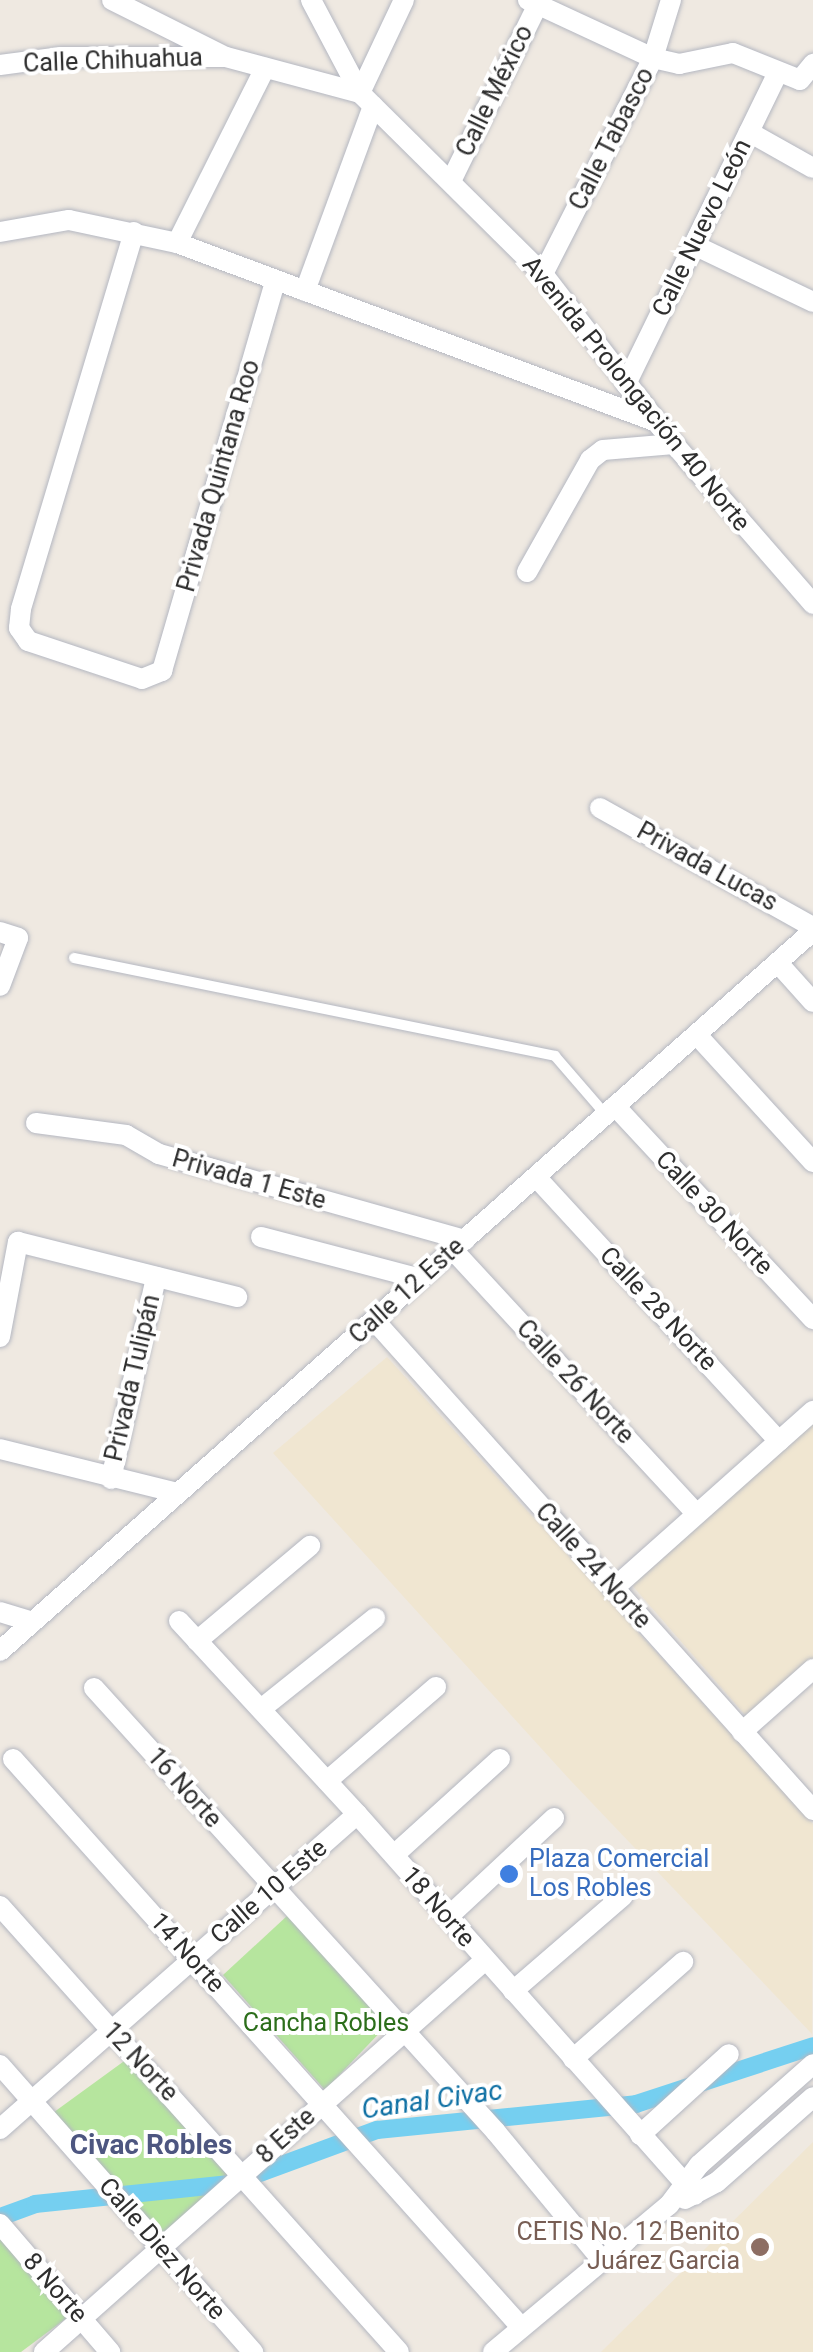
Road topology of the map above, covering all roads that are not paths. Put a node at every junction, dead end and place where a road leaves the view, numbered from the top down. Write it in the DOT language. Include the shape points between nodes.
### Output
graph roads {
  1 [pos="112,0"];
  2 [pos="311,0"];
  3 [pos="404,0"];
  4 [pos="671,0"];
  5 [pos="535,2"];
  6 [pos="226,58"];
  7 [pos="653,58"];
  8 [pos="0,65"];
  9 [pos="265,68"];
  10 [pos="809,70"];
  11 [pos="778,72"];
  12 [pos="366,100"];
  13 [pos="749,132"];
  14 [pos="813,168"];
  15 [pos="451,181"];
  16 [pos="0,232"];
  17 [pos="134,232"];
  18 [pos="177,243"];
  19 [pos="694,245"];
  20 [pos="542,274"];
  21 [pos="275,281"];
  22 [pos="305,291"];
  23 [pos="813,302"];
  24 [pos="626,384"];
  25 [pos="656,422"];
  26 [pos="674,444"];
  27 [pos="527,572"];
  28 [pos="813,604"];
  29 [pos="600,808"];
  30 [pos="813,929"];
  31 [pos="9,935"];
  32 [pos="74,958"];
  33 [pos="778,962"];
  34 [pos="0,986"];
  35 [pos="813,1002"];
  36 [pos="696,1034"];
  37 [pos="611,1110"];
  38 [pos="36,1123"];
  39 [pos="813,1162"];
  40 [pos="536,1177"];
  41 [pos="260,1237"];
  42 [pos="459,1245"];
  43 [pos="156,1277"];
  44 [pos="421,1278"];
  45 [pos="237,1297"];
  46 [pos="813,1319"];
  47 [pos="374,1320"];
  48 [pos="0,1337"];
  49 [pos="813,1411"];
  50 [pos="780,1441"];
  51 [pos="0,1449"];
  52 [pos="110,1479"];
  53 [pos="178,1493"];
  54 [pos="697,1514"];
  55 [pos="310,1546"];
  56 [pos="613,1589"];
  57 [pos="0,1612"];
  58 [pos="375,1618"];
  59 [pos="178,1621"];
  60 [pos="32,1622"];
  61 [pos="197,1640"];
  62 [pos="0,1651"];
  63 [pos="813,1670"];
  64 [pos="436,1687"];
  65 [pos="94,1688"];
  66 [pos="260,1709"];
  67 [pos="742,1732"];
  68 [pos="500,1759"];
  69 [pos="12,1760"];
  70 [pos="327,1781"];
  71 [pos="813,1810"];
  72 [pos="357,1814"];
  73 [pos="554,1818"];
  74 [pos="394,1855"];
  75 [pos="273,1888"];
  76 [pos="623,1896"];
  77 [pos="0,1906"];
  78 [pos="448,1917"];
  79 [pos="192,1959"];
  80 [pos="484,1961"];
  81 [pos="683,1962"];
  82 [pos="514,1991"];
  83 [pos="111,2031"];
  84 [pos="403,2032"];
  85 [pos="729,2054"];
  86 [pos="573,2059"];
  87 [pos="813,2064"];
  88 [pos="0,2065"];
  89 [pos="813,2097"];
  90 [pos="32,2101"];
  91 [pos="323,2104"];
  92 [pos="0,2130"];
  93 [pos="640,2135"];
  94 [pos="242,2176"];
  95 [pos="690,2189"];
  96 [pos="0,2224"];
  97 [pos="160,2248"];
  98 [pos="600,2260"];
  99 [pos="81,2319"];
  100 [pos="521,2327"];
  101 [pos="44,2352"];
  102 [pos="110,2352"];
  103 [pos="253,2352"];
  104 [pos="400,2352"];
  105 [pos="492,2352"];
  1 -- 6 [label="street"];
  2 -- 12 [label="street, Avenida Prolongación 40 Norte"];
  3 -- 12 [label="street"];
  4 -- 7 [label="street, Calle Tabasco"];
  5 -- 7 [label="street"];
  5 -- 15 [label="street, Calle México"];
  6 -- 8 [label="street, Calle Chihuahua" via="61,57"];
  6 -- 9 [label="street"];
  7 -- 11 [label="street" via="686,64 733,53"];
  7 -- 20 [label="street, Calle Tabasco"];
  9 -- 12 [label="street"];
  9 -- 18 [label="street"];
  10 -- 11 [label="street" via="792,80"];
  11 -- 13 [label="street, Calle Nuevo León"];
  12 -- 15 [label="street, Avenida Prolongación 40 Norte"];
  12 -- 22 [label="street"];
  13 -- 14 [label="street"];
  13 -- 19 [label="street, Calle Nuevo León"];
  15 -- 20 [label="street, Avenida Prolongación 40 Norte"];
  16 -- 17 [label="street" via="69,220"];
  17 -- 18 [label="street"];
  17 -- 21 [label="street, Privada Quintana Roo" via="19,628 28,642 142,678 162,671"];
  18 -- 21 [label="street"];
  19 -- 23 [label="street"];
  19 -- 24 [label="street, Calle Nuevo León"];
  20 -- 24 [label="street, Avenida Prolongación 40 Norte"];
  21 -- 22 [label="street"];
  22 -- 25 [label="street"];
  24 -- 25 [label="street, Avenida Prolongación 40 Norte"];
  25 -- 26 [label="street, Avenida Prolongación 40 Norte"];
  26 -- 27 [label="street" via="603,450 590,460"];
  26 -- 28 [label="street, Avenida Prolongación 40 Norte"];
  29 -- 30 [label="street, Privada Lucas"];
  30 -- 33 [label="street, Calle 12 Este"];
  31 -- 34 [label="street"];
  32 -- 37 [label="lane" via="555,1056"];
  33 -- 35 [label="street"];
  33 -- 36 [label="street, Calle 12 Este"];
  36 -- 37 [label="street, Calle 12 Este"];
  36 -- 39 [label="street"];
  37 -- 40 [label="street, Calle 12 Este"];
  37 -- 46 [label="street, Calle 30 Norte"];
  38 -- 42 [label="street, Privada 1 Este" via="126,1135 158,1154"];
  40 -- 42 [label="street, Calle 12 Este"];
  40 -- 50 [label="street, Calle 28 Norte"];
  41 -- 44 [label="street"];
  42 -- 44 [label="street, Calle 12 Este"];
  42 -- 54 [label="street, Calle 26 Norte"];
  43 -- 45 [label="street"];
  43 -- 48 [label="street" via="18,1242"];
  43 -- 52 [label="street, Privada Tulipán"];
  44 -- 47 [label="street, Calle 12 Este"];
  47 -- 53 [label="street, Calle 12 Este"];
  47 -- 56 [label="street, Calle 24 Norte"];
  49 -- 50 [label="street"];
  50 -- 54 [label="street"];
  51 -- 52 [label="street"];
  52 -- 53 [label="street"];
  53 -- 60 [label="street, Calle 12 Este"];
  54 -- 56 [label="street"];
  55 -- 61 [label="street"];
  56 -- 67 [label="street, Calle 24 Norte"];
  57 -- 60 [label="street"];
  58 -- 66 [label="street"];
  59 -- 61 [label="street, 18 Norte"];
  60 -- 62 [label="street, Calle 12 Este"];
  61 -- 66 [label="street, 18 Norte"];
  63 -- 67 [label="street"];
  64 -- 70 [label="street"];
  65 -- 75 [label="street, 16 Norte"];
  66 -- 70 [label="street, 18 Norte"];
  67 -- 71 [label="street, Calle 24 Norte"];
  68 -- 74 [label="street"];
  69 -- 79 [label="street, 14 Norte"];
  70 -- 72 [label="street, 18 Norte"];
  72 -- 74 [label="street, 18 Norte"];
  72 -- 75 [label="street, Calle 10 Este"];
  73 -- 78 [label="street"];
  74 -- 78 [label="street, 18 Norte"];
  75 -- 79 [label="street, Calle 10 Este"];
  75 -- 84 [label="street, 16 Norte"];
  76 -- 82 [label="street"];
  77 -- 83 [label="street, 12 Norte"];
  78 -- 80 [label="street, 18 Norte"];
  79 -- 83 [label="street, Calle 10 Este"];
  79 -- 91 [label="street, 14 Norte"];
  80 -- 82 [label="street, 18 Norte"];
  80 -- 84 [label="street, 8 Este"];
  81 -- 86 [label="street"];
  82 -- 86 [label="street, 18 Norte"];
  83 -- 90 [label="street, Calle 10 Este"];
  83 -- 94 [label="street, 12 Norte"];
  84 -- 91 [label="street, 8 Este"];
  84 -- 98 [label="street"];
  85 -- 93 [label="street"];
  86 -- 93 [label="street, 18 Norte"];
  87 -- 95 [label="street" via="699,2165"];
  88 -- 90 [label="street, Calle Diez Norte"];
  89 -- 95 [label="street" via="717,2182"];
  90 -- 92 [label="street, Calle 10 Este"];
  90 -- 97 [label="street, Calle Diez Norte"];
  91 -- 94 [label="street, 8 Este"];
  91 -- 100 [label="street, 14 Norte"];
  93 -- 95 [label="street, 18 Norte"];
  94 -- 97 [label="street, 8 Este"];
  94 -- 104 [label="street, 12 Norte"];
  95 -- 98 [label="street"];
  96 -- 99 [label="street, 8 Norte"];
  97 -- 99 [label="street, 8 Este"];
  97 -- 103 [label="street, Calle Diez Norte"];
  98 -- 100 [label="street"];
  99 -- 101 [label="street, 8 Este"];
  99 -- 102 [label="street, 8 Norte"];
  100 -- 105 [label="street"];
}
